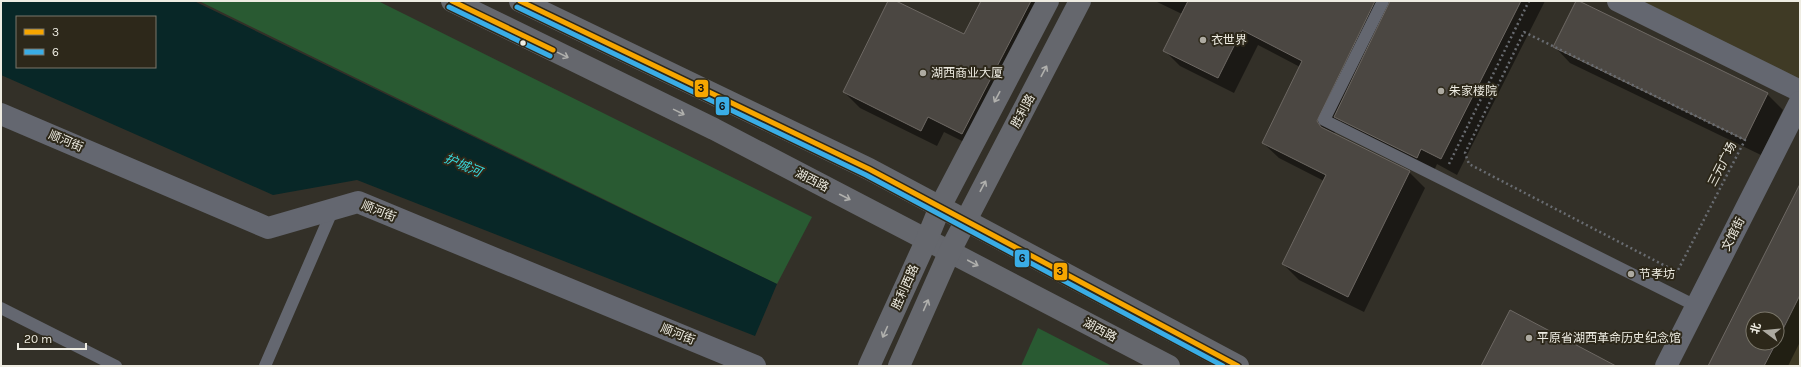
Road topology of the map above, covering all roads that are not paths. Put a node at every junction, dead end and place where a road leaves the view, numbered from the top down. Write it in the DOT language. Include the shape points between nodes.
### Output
graph roads {
  1 [pos="452,1"];
  2 [pos="520,1"];
  3 [pos="1048,1"];
  4 [pos="1080,1"];
  5 [pos="1383,1"];
  6 [pos="1626,3"];
  7 [pos="1800,91"];
  8 [pos="1800,102"];
  9 [pos="1,114"];
  10 [pos="940,207"];
  11 [pos="332,209"];
  12 [pos="965,221"];
  13 [pos="927,239"];
  14 [pos="950,251"];
  15 [pos="1696,306"];
  16 [pos="1,308"];
  17 [pos="116,366"];
  18 [pos="265,366"];
  19 [pos="755,366"];
  20 [pos="869,366"];
  21 [pos="899,366"];
  22 [pos="1169,366"];
  23 [pos="1238,366"];
  24 [pos="1666,366"];
  1 -- 13 [label="main road, 湖西路, one-way" via="714,129"];
  2 -- 10 [label="main road" via="847,159"];
  3 -- 10 [label="main road, one-way"];
  12 -- 4 [label="main road, 胜利路, one-way"];
  5 -- 15 [label="lane" via="1324,120"];
  6 -- 7 [label="street"];
  8 -- 15 [label="street, 文馆街"];
  9 -- 11 [label="street, 顺河街" via="268,228"];
  10 -- 12 [label="main road"];
  10 -- 13 [label="main road, 胜利西路"];
  11 -- 18 [label="lane"];
  11 -- 19 [label="street, 顺河街" via="358,202"];
  12 -- 14 [label="main road"];
  12 -- 23 [label="main road"];
  13 -- 14 [label="main road, 湖西路"];
  13 -- 20 [label="main road, 胜利西路, one-way"];
  21 -- 14 [label="main road, one-way"];
  14 -- 22 [label="main road, 湖西路, one-way"];
  15 -- 24 [label="street, 文馆街"];
  16 -- 17 [label="lane"];
}
